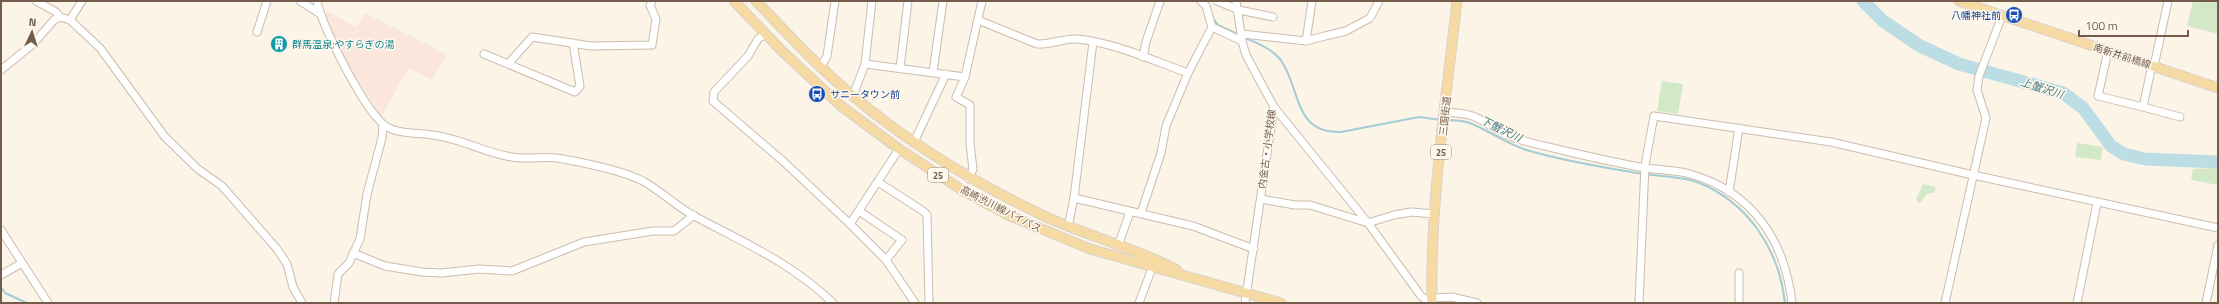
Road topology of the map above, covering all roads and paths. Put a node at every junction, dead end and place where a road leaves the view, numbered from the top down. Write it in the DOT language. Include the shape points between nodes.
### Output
graph roads {
  1 [pos="36,1"];
  2 [pos="82,1"];
  3 [pos="267,1"];
  4 [pos="300,1"];
  5 [pos="317,1"];
  6 [pos="652,1"];
  7 [pos="734,1"];
  8 [pos="756,1"];
  9 [pos="835,1"];
  10 [pos="872,1"];
  11 [pos="908,1"];
  12 [pos="943,1"];
  13 [pos="982,1"];
  14 [pos="1160,1"];
  15 [pos="1201,1"];
  16 [pos="1217,1"];
  17 [pos="1236,1"];
  18 [pos="1312,1"];
  19 [pos="1377,1"];
  20 [pos="1457,1"];
  21 [pos="1959,1"];
  22 [pos="2168,1"];
  23 [pos="1238,10"];
  24 [pos="320,13"];
  25 [pos="2002,16"];
  26 [pos="60,17"];
  27 [pos="1273,17"];
  28 [pos="70,20"];
  29 [pos="978,20"];
  30 [pos="1212,27"];
  31 [pos="257,32"];
  32 [pos="765,34"];
  33 [pos="1242,38"];
  34 [pos="1306,41"];
  35 [pos="1093,42"];
  36 [pos="573,43"];
  37 [pos="2108,51"];
  38 [pos="484,54"];
  39 [pos="1144,57"];
  40 [pos="508,63"];
  41 [pos="865,64"];
  42 [pos="2153,66"];
  43 [pos="821,67"];
  44 [pos="900,68"];
  45 [pos="1,70"];
  46 [pos="933,72"];
  47 [pos="1188,73"];
  48 [pos="946,74"];
  49 [pos="965,77"];
  50 [pos="2218,88"];
  51 [pos="853,96"];
  52 [pos="2143,107"];
  53 [pos="1274,108"];
  54 [pos="1445,112"];
  55 [pos="2180,117"];
  56 [pos="383,125"];
  57 [pos="1738,128"];
  58 [pos="914,142"];
  59 [pos="899,150"];
  60 [pos="1645,168"];
  61 [pos="1973,175"];
  62 [pos="969,179"];
  63 [pos="878,182"];
  64 [pos="1729,192"];
  65 [pos="1074,198"];
  66 [pos="1261,199"];
  67 [pos="2097,202"];
  68 [pos="859,211"];
  69 [pos="1130,212"];
  70 [pos="1141,213"];
  71 [pos="1435,214"];
  72 [pos="694,215"];
  73 [pos="1368,223"];
  74 [pos="850,224"];
  75 [pos="1068,227"];
  76 [pos="2218,228"];
  77 [pos="1,230"];
  78 [pos="2218,245"];
  79 [pos="1118,246"];
  80 [pos="1254,249"];
  81 [pos="353,253"];
  82 [pos="886,260"];
  83 [pos="22,263"];
  84 [pos="1152,268"];
  85 [pos="1739,273"];
  86 [pos="1,275"];
  87 [pos="1185,275"];
  88 [pos="1246,293"];
  89 [pos="1431,301"];
  90 [pos="48,303"];
  91 [pos="302,303"];
  92 [pos="334,303"];
  93 [pos="833,303"];
  94 [pos="915,303"];
  95 [pos="928,303"];
  96 [pos="1139,303"];
  97 [pos="1245,303"];
  98 [pos="1281,303"];
  99 [pos="1477,303"];
  100 [pos="1639,303"];
  101 [pos="1739,303"];
  102 [pos="1792,303"];
  103 [pos="1945,303"];
  104 [pos="2077,303"];
  105 [pos="2206,303"];
  1 -- 26 [label="street"];
  2 -- 28 [label="street"];
  3 -- 31 [label="street"];
  4 -- 24 [label="street"];
  5 -- 24 [label="street"];
  6 -- 36 [label="street" via="650,5 656,19 652,45 591,46"];
  7 -- 32 [label="main road, 高崎渋川線バイパス / 25"];
  8 -- 43 [label="main road, 高崎渋川線バイパス / 25"];
  9 -- 43 [label="street" via="827,56"];
  10 -- 41 [label="street"];
  11 -- 44 [label="street"];
  12 -- 46 [label="street"];
  13 -- 29 [label="street"];
  14 -- 39 [label="street" via="1146,42"];
  15 -- 30 [label="street" via="1206,6"];
  16 -- 23 [label="street"];
  17 -- 23 [label="street, 内金古・小学校線"];
  18 -- 34 [label="street"];
  19 -- 34 [label="street" via="1370,18 1346,31"];
  20 -- 54 [label="main road, 三国街道 / 25"];
  21 -- 25 [label="main road, 南新井前橋線"];
  22 -- 42 [label="street"];
  23 -- 27 [label="street"];
  23 -- 33 [label="street, 内金古・小学校線"];
  24 -- 56 [label="street" via="359,90"];
  25 -- 37 [label="main road, 南新井前橋線"];
  25 -- 61 [label="street" via="1979,76 1977,90 1986,118"];
  26 -- 28 [label="street"];
  26 -- 45 [label="street" via="54,20 33,44"];
  28 -- 91 [label="street" via="100,48 165,137 198,169 222,186 277,249"];
  29 -- 35 [label="street" via="1037,44 1072,39"];
  29 -- 49 [label="street"];
  30 -- 33 [label="street"];
  30 -- 47 [label="street"];
  32 -- 59 [label="main road, 高崎渋川線バイパス / 25" via="841,106"];
  32 -- 74 [label="street" via="714,92 713,101 784,162"];
  33 -- 34 [label="street"];
  33 -- 53 [label="street, 内金古・小学校線" via="1246,54"];
  35 -- 39 [label="street" via="1111,44"];
  35 -- 65 [label="street"];
  36 -- 40 [label="street" via="532,37"];
  36 -- 40 [label="street" via="580,86 575,92"];
  37 -- 42 [label="main road, 南新井前橋線"];
  37 -- 52 [label="street" via="2098,96"];
  38 -- 40 [label="street"];
  39 -- 47 [label="street"];
  41 -- 44 [label="street"];
  41 -- 51 [label="street"];
  42 -- 50 [label="main road, 南新井前橋線"];
  42 -- 52 [label="street"];
  43 -- 51 [label="main road, 高崎渋川線バイパス / 25"];
  44 -- 46 [label="street"];
  46 -- 48 [label="street"];
  47 -- 70 [label="street" via="1166,126 1161,153"];
  48 -- 49 [label="street"];
  48 -- 58 [label="street"];
  49 -- 62 [label="street" via="956,98 970,105 973,169"];
  51 -- 58 [label="main road, 高崎渋川線バイパス / 25"];
  52 -- 55 [label="street"];
  53 -- 66 [label="street, 内金古・小学校線"];
  53 -- 73 [label="street"];
  54 -- 60 [label="street" via="1474,117 1508,136"];
  54 -- 71 [label="main road, 三国街道 / 25"];
  56 -- 72 [label="street" via="412,134 447,138 502,155 563,159 631,176"];
  56 -- 81 [label="street" via="363,223"];
  57 -- 60 [label="street" via="1654,116"];
  57 -- 61 [label="street" via="1831,142"];
  57 -- 64 [label="street"];
  58 -- 62 [label="main road, 高崎渋川線バイパス / 25"];
  59 -- 63 [label="street"];
  59 -- 84 [label="main road, 高崎渋川線バイパス / 25" via="962,190 1008,215 1071,242"];
  60 -- 64 [label="street" via="1690,174 1717,184"];
  60 -- 100 [label="street"];
  61 -- 67 [label="street"];
  61 -- 103 [label="street"];
  62 -- 75 [label="main road, 高崎渋川線バイパス / 25"];
  63 -- 68 [label="street"];
  63 -- 95 [label="street" via="927,215"];
  64 -- 102 [label="street" via="1757,215 1771,234 1782,255 1789,278"];
  65 -- 69 [label="street"];
  65 -- 75 [label="street"];
  66 -- 73 [label="street" via="1310,205"];
  66 -- 80 [label="street, 内金古・小学校線"];
  67 -- 76 [label="street"];
  67 -- 104 [label="street"];
  68 -- 74 [label="street"];
  68 -- 82 [label="street" via="902,240"];
  69 -- 70 [label="street"];
  69 -- 79 [label="street"];
  70 -- 80 [label="street" via="1203,229"];
  71 -- 73 [label="street" via="1411,212"];
  71 -- 89 [label="main road, 三国街道 / 25"];
  72 -- 81 [label="street" via="674,231 653,231 584,242 512,272 479,269 422,272 385,266"];
  72 -- 93 [label="street" via="798,272"];
  73 -- 89 [label="street" via="1417,291"];
  74 -- 82 [label="street"];
  75 -- 79 [label="main road, 高崎渋川線バイパス / 25"];
  77 -- 83 [label="street"];
  78 -- 105 [label="street"];
  79 -- 87 [label="main road, 高崎渋川線バイパス / 25" via="1155,259"];
  80 -- 88 [label="street, 内金古・小学校線"];
  81 -- 92 [label="street" via="338,274"];
  82 -- 94 [label="street"];
  83 -- 86 [label="street"];
  83 -- 90 [label="street"];
  84 -- 87 [label="main road, 高崎渋川線バイパス / 25"];
  84 -- 96 [label="street"];
  85 -- 101 [label="street"];
  87 -- 88 [label="main road, 高崎渋川線バイパス / 25"];
  88 -- 97 [label="street, 内金古・小学校線"];
  88 -- 98 [label="main road, 高崎渋川線バイパス / 25"];
  89 -- 99 [label="street" via="1452,297"];
}
